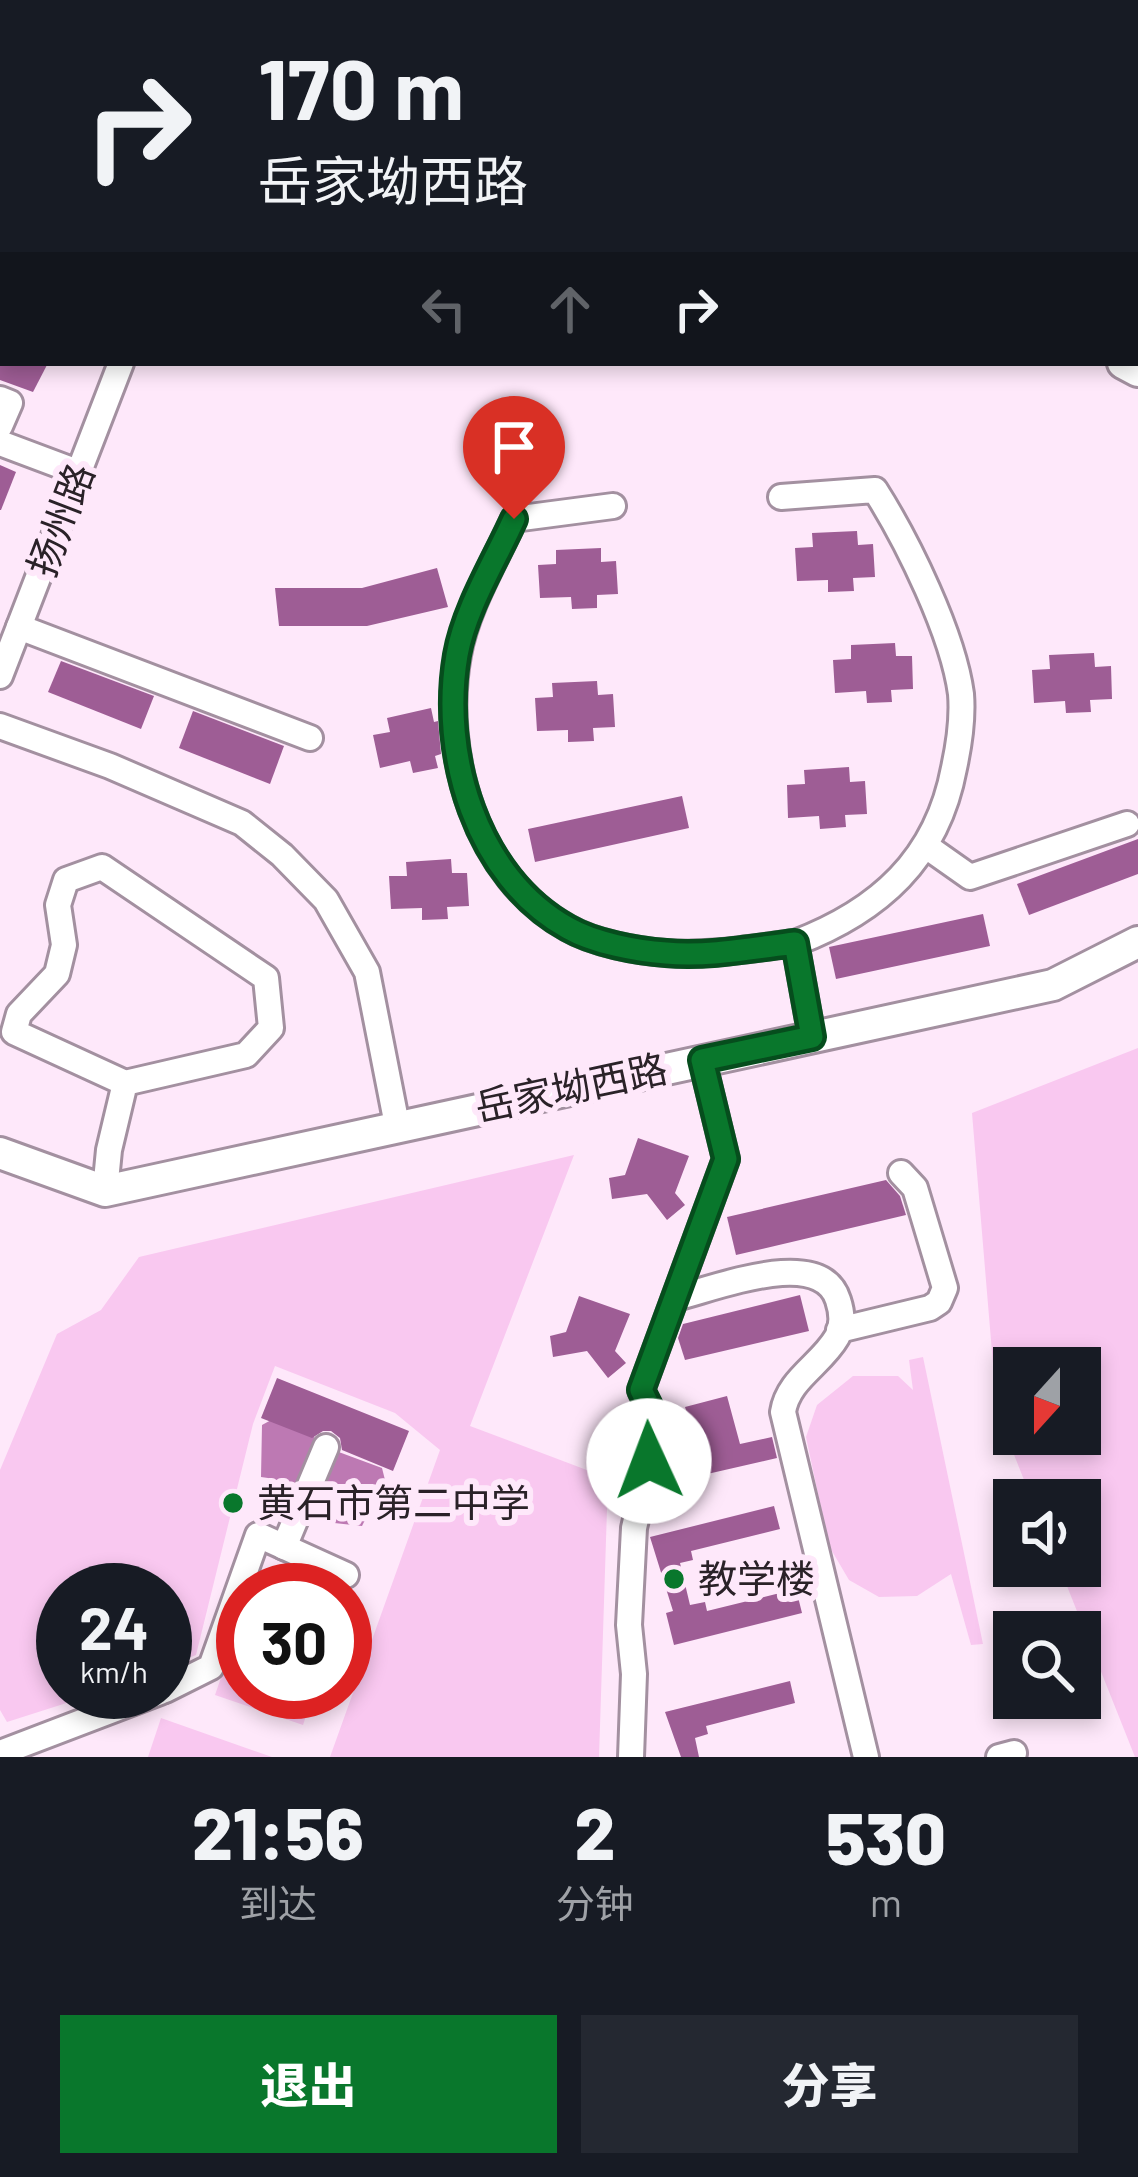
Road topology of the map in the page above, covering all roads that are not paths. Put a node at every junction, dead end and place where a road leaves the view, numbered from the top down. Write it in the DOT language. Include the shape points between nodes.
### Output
graph roads {
  1 [pos="120,366"];
  2 [pos="0,399"];
  3 [pos="0,426"];
  4 [pos="0,443"];
  5 [pos="80,473"];
  6 [pos="781,497"];
  7 [pos="613,506"];
  8 [pos="19,627"];
  9 [pos="0,676"];
  10 [pos="0,726"];
  11 [pos="310,739"];
  12 [pos="1127,824"];
  13 [pos="926,846"];
  14 [pos="1138,941"];
  15 [pos="795,943"];
  16 [pos="812,1037"];
  17 [pos="702,1060"];
  18 [pos="125,1083"];
  19 [pos="397,1125"];
  20 [pos="0,1153"];
  21 [pos="901,1173"];
  22 [pos="105,1191"];
  23 [pos="675,1298"];
  24 [pos="839,1330"];
  25 [pos="322,1456"];
  26 [pos="284,1547"];
  27 [pos="319,1563"];
  28 [pos="192,1676"];
  29 [pos="89,1719"];
  30 [pos="0,1753"];
  31 [pos="631,1757"];
  32 [pos="866,1757"];
  1 -- 5 [label="street, 扬州路"];
  2 -- 3 [label="street" via="10,403"];
  4 -- 5 [label="street"];
  5 -- 8 [label="street, 扬州路"];
  6 -- 13 [label="street" via="875,490 926,591 961,694 947,807"];
  7 -- 15 [label="street" via="514,519 458,651 453,704 471,809 494,859 569,929 666,953"];
  8 -- 9 [label="street, 扬州路"];
  8 -- 11 [label="street"];
  10 -- 19 [label="street" via="242,824 282,855 326,900 367,972"];
  12 -- 13 [label="street" via="970,877"];
  13 -- 15 [label="street" via="885,894 838,927"];
  14 -- 16 [label="main road, 岳家坳西路" via="1053,986"];
  15 -- 16 [label="street"];
  16 -- 17 [label="main road, 岳家坳西路"];
  17 -- 19 [label="main road, 岳家坳西路"];
  17 -- 23 [label="street" via="726,1159"];
  18 -- 18 [label="street" via="246,1055 271,1028 266,979 102,868 66,880 57,974 14,1032"];
  18 -- 22 [label="street"];
  19 -- 22 [label="main road, 岳家坳西路"];
  20 -- 22 [label="main road"];
  21 -- 24 [label="street" via="915,1188 943,1295 930,1308"];
  23 -- 24 [label="street" via="802,1270 836,1292"];
  23 -- 31 [label="street" via="641,1390 657,1428 634,1528"];
  24 -- 32 [label="street" via="794,1385 783,1412"];
  25 -- 26 [label="street"];
  26 -- 27 [label="street"];
  26 -- 28 [label="street" via="258,1535 211,1667"];
  29 -- 30 [label="street"];
}
